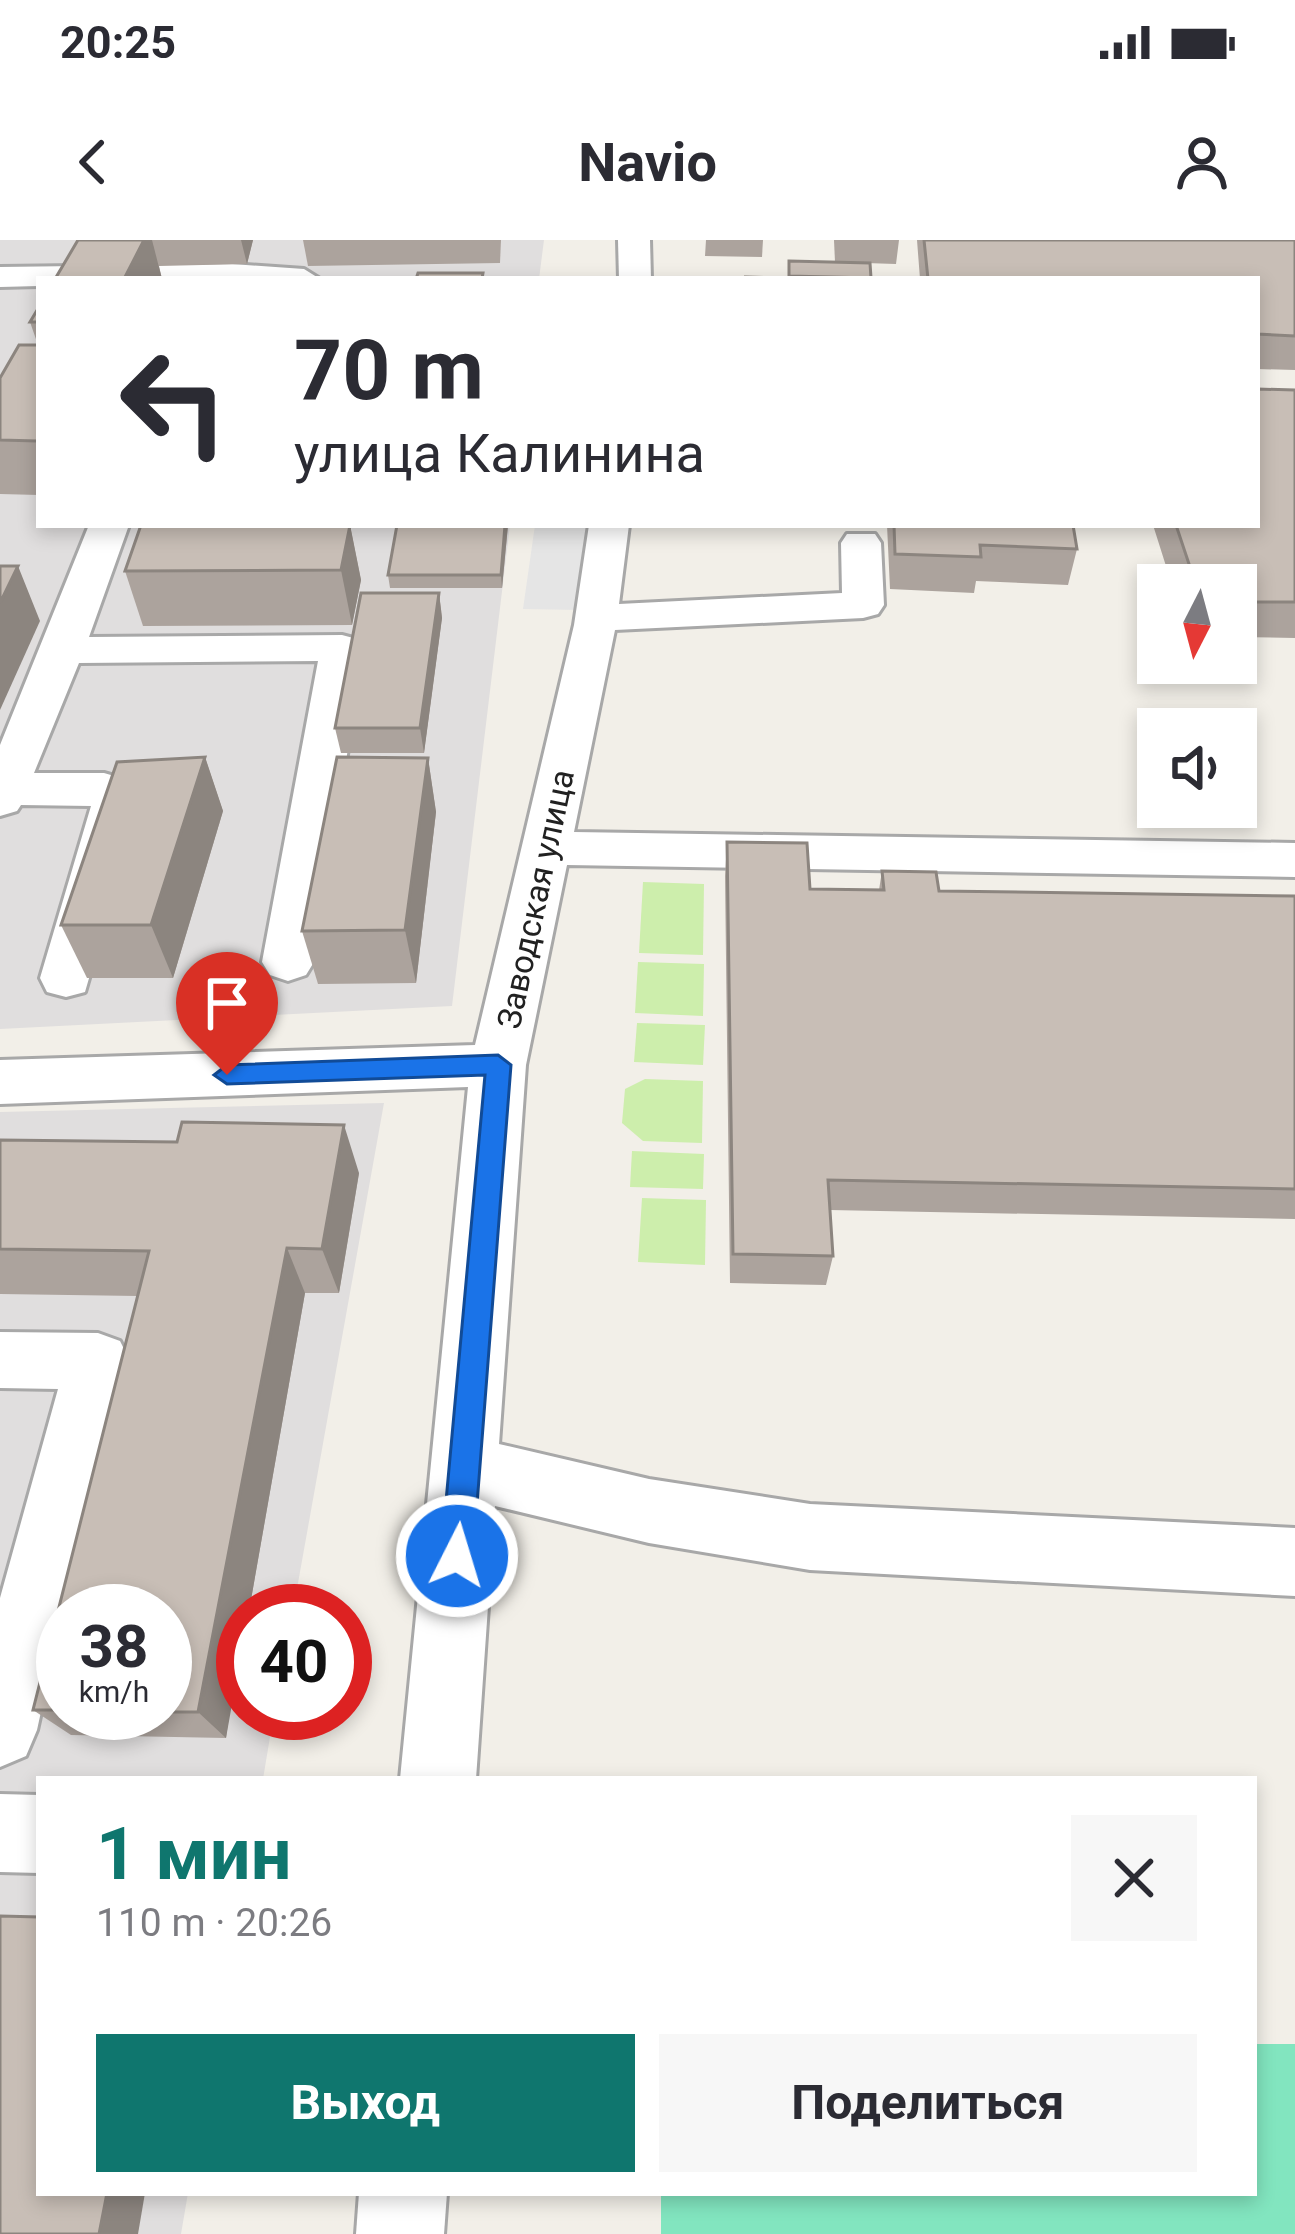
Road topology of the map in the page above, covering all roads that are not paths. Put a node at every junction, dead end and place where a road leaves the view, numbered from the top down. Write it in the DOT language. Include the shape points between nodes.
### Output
graph roads {
  1 [pos="634,240"];
  2 [pos="61,246"];
  3 [pos="0,268"];
  4 [pos="77,276"];
  5 [pos="261,276"];
  6 [pos="635,276"];
  7 [pos="0,277"];
  8 [pos="36,277"];
  9 [pos="108,528"];
  10 [pos="609,528"];
  11 [pos="861,543"];
  12 [pos="596,618"];
  13 [pos="62,650"];
  14 [pos="2,795"];
  15 [pos="546,848"];
  16 [pos="1295,860"];
  17 [pos="287,962"];
  18 [pos="66,978"];
  19 [pos="498,1065"];
  20 [pos="0,1082"];
  21 [pos="0,1360"];
  22 [pos="464,1466"];
  23 [pos="1295,1562"];
  24 [pos="0,1730"];
  25 [pos="438,1776"];
  26 [pos="0,1833"];
  27 [pos="36,1834"];
  28 [pos="404,2196"];
  29 [pos="400,2234"];
  1 -- 6 [label="street"];
  2 -- 3 [label="street"];
  4 -- 5 [label="street"];
  7 -- 8 [label="street"];
  9 -- 13 [label="street"];
  10 -- 12 [label="street, Заводская улица"];
  11 -- 12 [label="street" via="863,605"];
  12 -- 15 [label="street, Заводская улица"];
  13 -- 14 [label="street"];
  13 -- 17 [label="street" via="342,648"];
  14 -- 18 [label="street" via="104,789 115,806"];
  15 -- 16 [label="street"];
  15 -- 19 [label="street, Заводская улица"];
  19 -- 20 [label="street"];
  19 -- 22 [label="street, Заводская улица"];
  21 -- 24 [label="street" via="98,1361"];
  22 -- 23 [label="street" via="649,1511 810,1537"];
  22 -- 25 [label="street, Заводская улица"];
  26 -- 27 [label="street"];
  28 -- 29 [label="street"];
}
